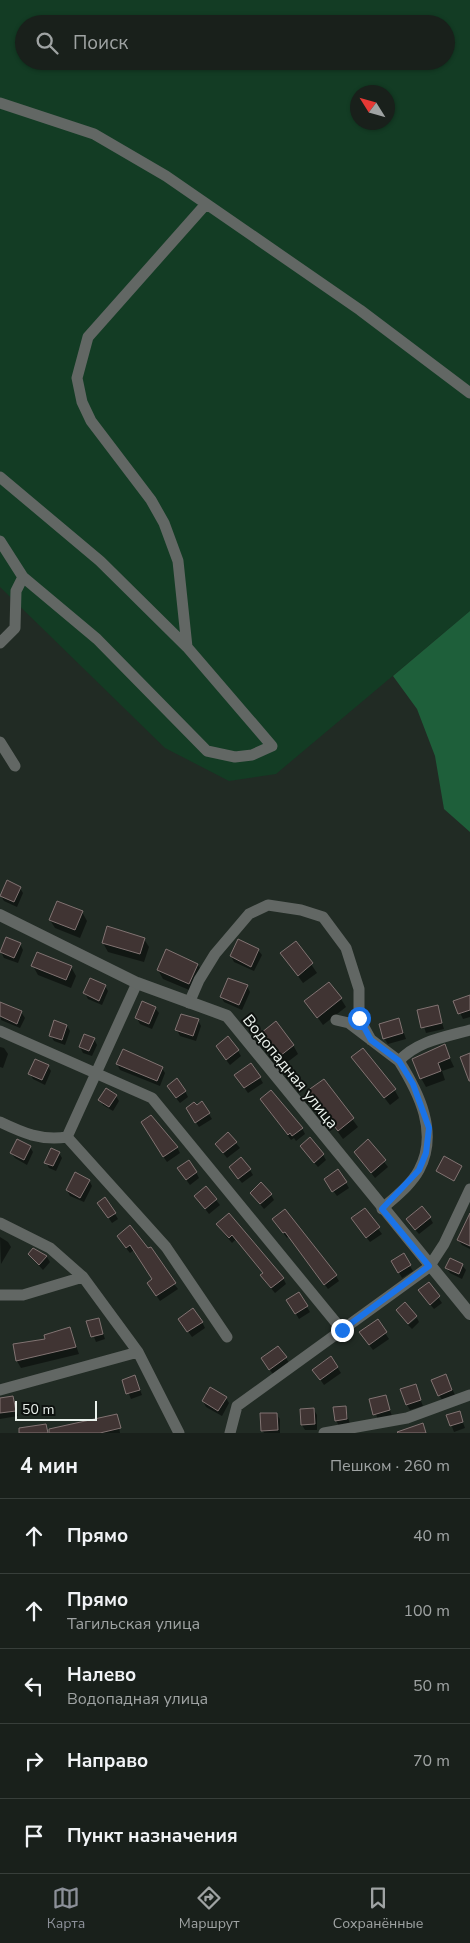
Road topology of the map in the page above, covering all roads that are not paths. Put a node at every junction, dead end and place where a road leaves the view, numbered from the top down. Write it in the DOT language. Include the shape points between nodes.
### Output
graph roads {
  1 [pos="0,103"];
  2 [pos="206,204"];
  3 [pos="470,393"];
  4 [pos="0,477"];
  5 [pos="0,541"];
  6 [pos="24,577"];
  7 [pos="0,643"];
  8 [pos="187,647"];
  9 [pos="0,742"];
  10 [pos="15,766"];
  11 [pos="0,915"];
  12 [pos="136,983"];
  13 [pos="189,1002"];
  14 [pos="336,1020"];
  15 [pos="470,1030"];
  16 [pos="0,1031"];
  17 [pos="371,1040"];
  18 [pos="399,1061"];
  19 [pos="96,1073"];
  20 [pos="0,1122"];
  21 [pos="67,1137"];
  22 [pos="470,1188"];
  23 [pos="382,1209"];
  24 [pos="0,1223"];
  25 [pos="429,1266"];
  26 [pos="83,1277"];
  27 [pos="0,1294"];
  28 [pos="470,1314"];
  29 [pos="342,1330"];
  30 [pos="227,1337"];
  31 [pos="138,1352"];
  32 [pos="0,1390"];
  33 [pos="470,1395"];
  34 [pos="179,1433"];
  35 [pos="230,1433"];
  36 [pos="324,1433"];
  1 -- 2 [label="street" via="94,134 166,176"];
  2 -- 3 [label="street" via="360,310"];
  2 -- 8 [label="street" via="88,337 77,378 82,402 91,420 151,500 164,523 178,561"];
  4 -- 8 [label="street" via="100,561"];
  5 -- 6 [label="street"];
  6 -- 7 [label="street" via="16,591 15,628"];
  6 -- 8 [label="street" via="97,639 207,752 244,756 263,752 272,746"];
  9 -- 10 [label="street"];
  11 -- 12 [label="street, Водопадная улица"];
  12 -- 13 [label="street, Водопадная улица"];
  12 -- 19 [label="street"];
  13 -- 17 [label="street" via="215,954 249,914 268,905 301,910 323,917 346,948 359,990 359,1018"];
  13 -- 23 [label="street, Водопадная улица" via="227,1016"];
  14 -- 17 [label="street" via="349,1023"];
  15 -- 18 [label="street" via="431,1041 407,1052"];
  16 -- 19 [label="street"];
  17 -- 18 [label="street"];
  18 -- 23 [label="street" via="413,1084 429,1128 426,1153 419,1170"];
  19 -- 21 [label="street"];
  19 -- 29 [label="street" via="152,1098"];
  20 -- 21 [label="street" via="27,1135 49,1140"];
  21 -- 30 [label="street" via="166,1247"];
  22 -- 25 [label="street" via="444,1244"];
  23 -- 25 [label="street, Водопадная улица"];
  24 -- 26 [label="street" via="50,1248"];
  25 -- 28 [label="street, Водопадная улица"];
  25 -- 29 [label="street"];
  26 -- 27 [label="street" via="23,1295"];
  26 -- 31 [label="street"];
  29 -- 35 [label="street" via="237,1406"];
  31 -- 32 [label="street"];
  31 -- 34 [label="street"];
  33 -- 36 [label="street" via="407,1418"];
}
